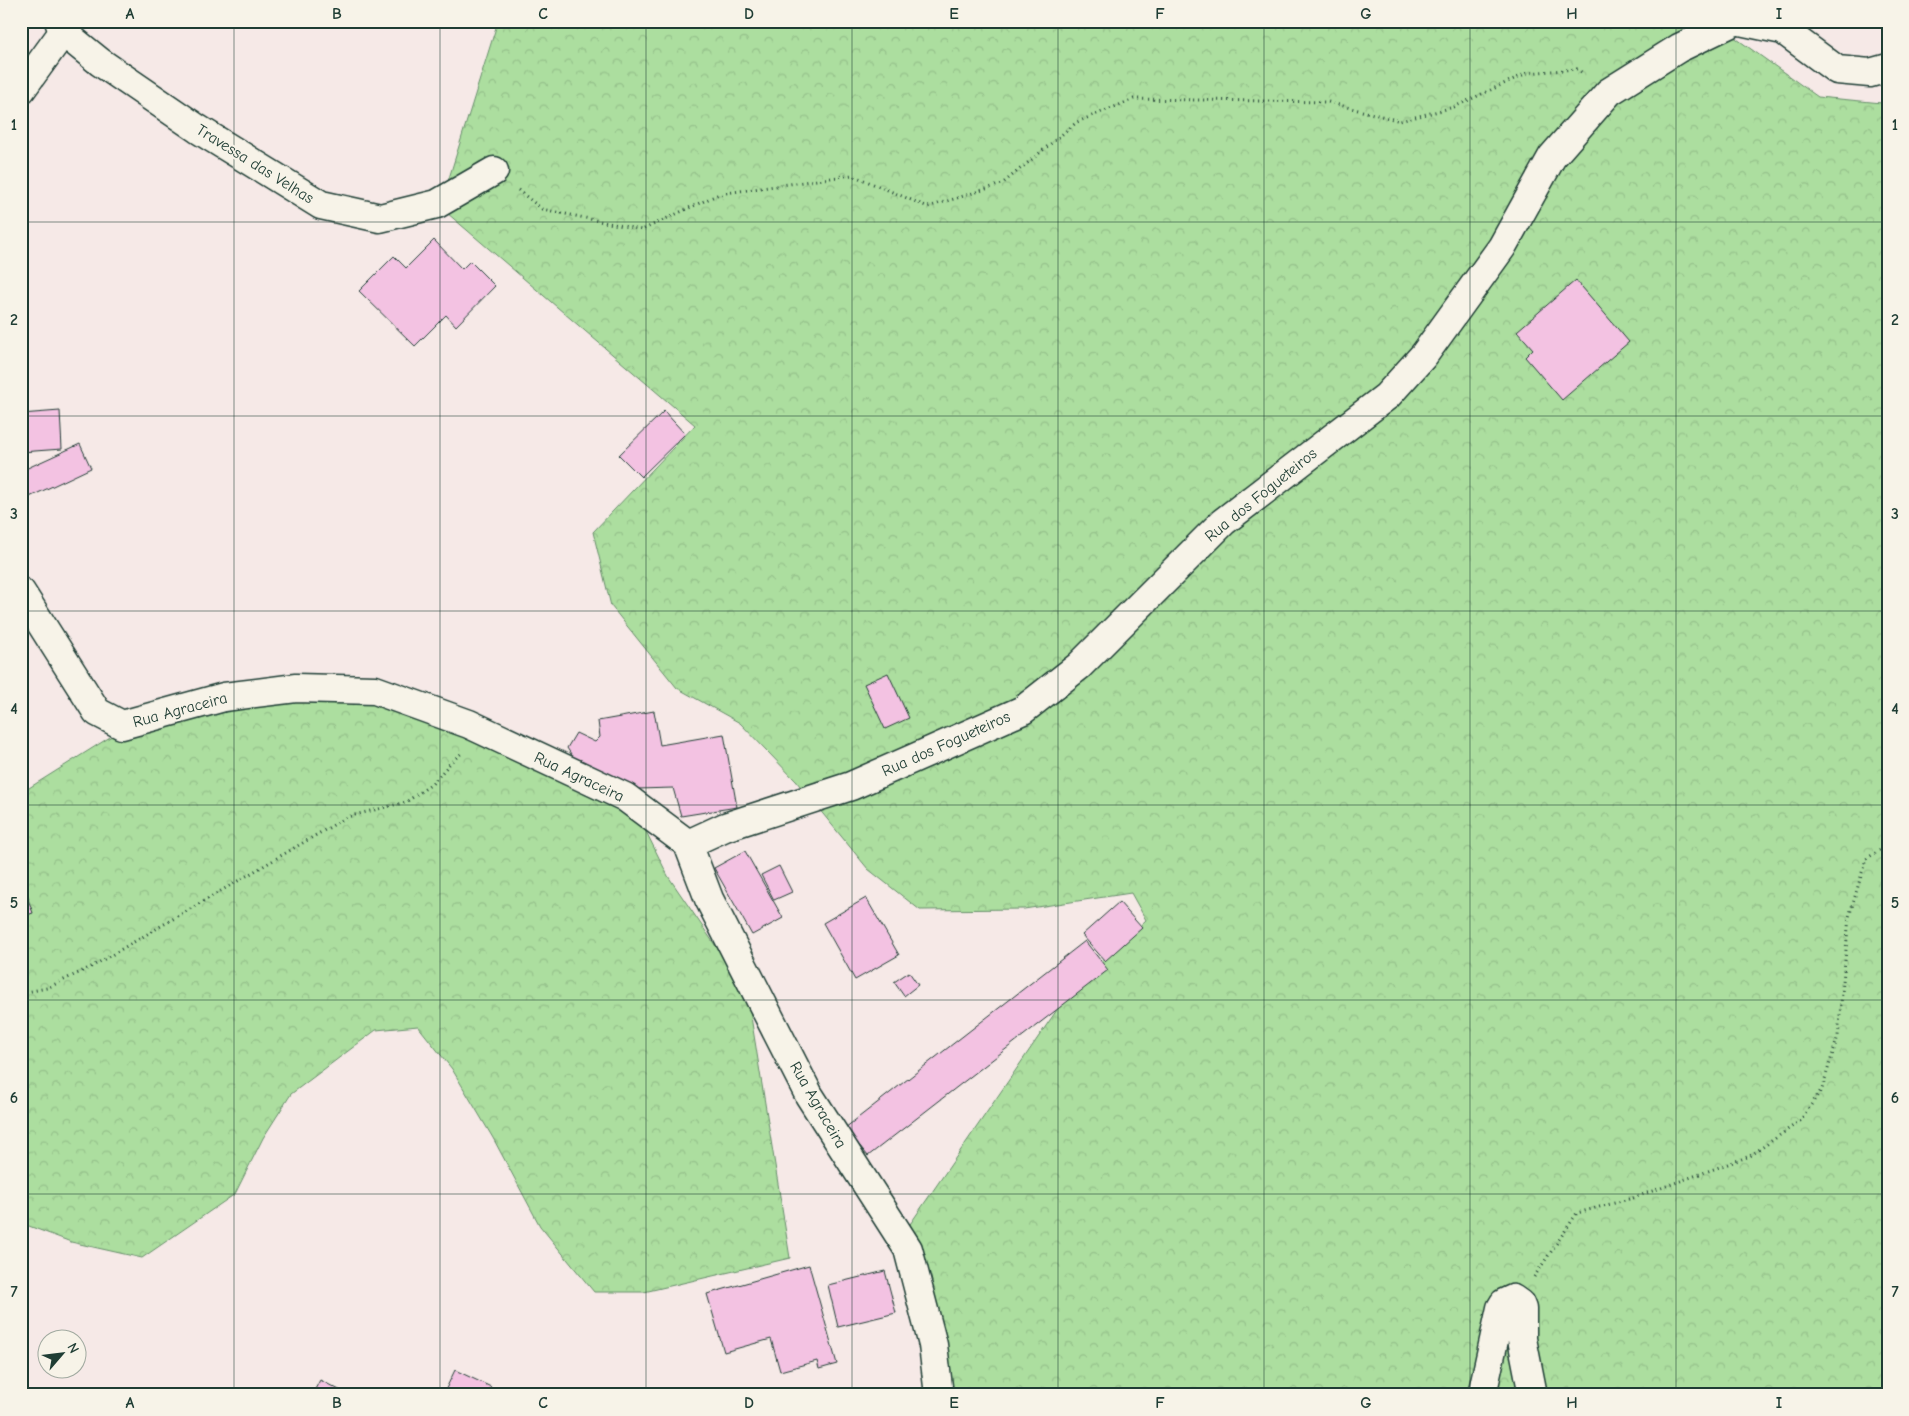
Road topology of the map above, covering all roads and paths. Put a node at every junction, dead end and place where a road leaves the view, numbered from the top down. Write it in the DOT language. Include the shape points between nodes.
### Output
graph roads {
  1 [pos="1735,21"];
  2 [pos="1740,21"];
  3 [pos="62,25"];
  4 [pos="1888,68"];
  5 [pos="21,90"];
  6 [pos="1609,92"];
  7 [pos="494,171"];
  8 [pos="21,592"];
  9 [pos="488,734"];
  10 [pos="688,844"];
  11 [pos="1888,845"];
  12 [pos="21,993"];
  13 [pos="1514,1299"];
  14 [pos="939,1395"];
  15 [pos="1482,1395"];
  16 [pos="1533,1395"];
  1 -- 6 [label="street, Rua dos Fogueteiros" via="1679,48"];
  2 -- 4 [label="street" via="1783,30 1836,70 1870,74"];
  3 -- 5 [label="street"];
  3 -- 7 [label="street, Travessa das Velhas" via="100,62 198,129 321,205 380,218 437,204"];
  6 -- 7 [label="path" via="1577,69 1527,73 1454,107 1400,121 1328,102 1134,99 1077,122 1002,184 928,206 852,175 719,194 642,230 542,209"];
  6 -- 10 [label="street, Rua dos Fogueteiros" via="1552,157 1502,246 1424,355 1387,396 1223,522 1079,666 1023,710 851,786 725,827"];
  8 -- 9 [label="street, Rua Agraceira" via="97,712 122,725 224,697 296,688 375,690"];
  9 -- 10 [label="street, Rua Agraceira" via="625,797"];
  9 -- 12 [label="path" via="452,760 432,784 406,802 348,817 91,967 47,988"];
  10 -- 14 [label="street, Rua Agraceira" via="709,899 809,1095 908,1249 933,1345"];
  11 -- 13 [label="path" via="1866,859 1849,917 1838,1036 1822,1089 1800,1121 1750,1156 1633,1198 1577,1213 1539,1272"];
  13 -- 15 [label="street" via="1501,1308"];
  13 -- 16 [label="street" via="1522,1310 1522,1339"];
}
